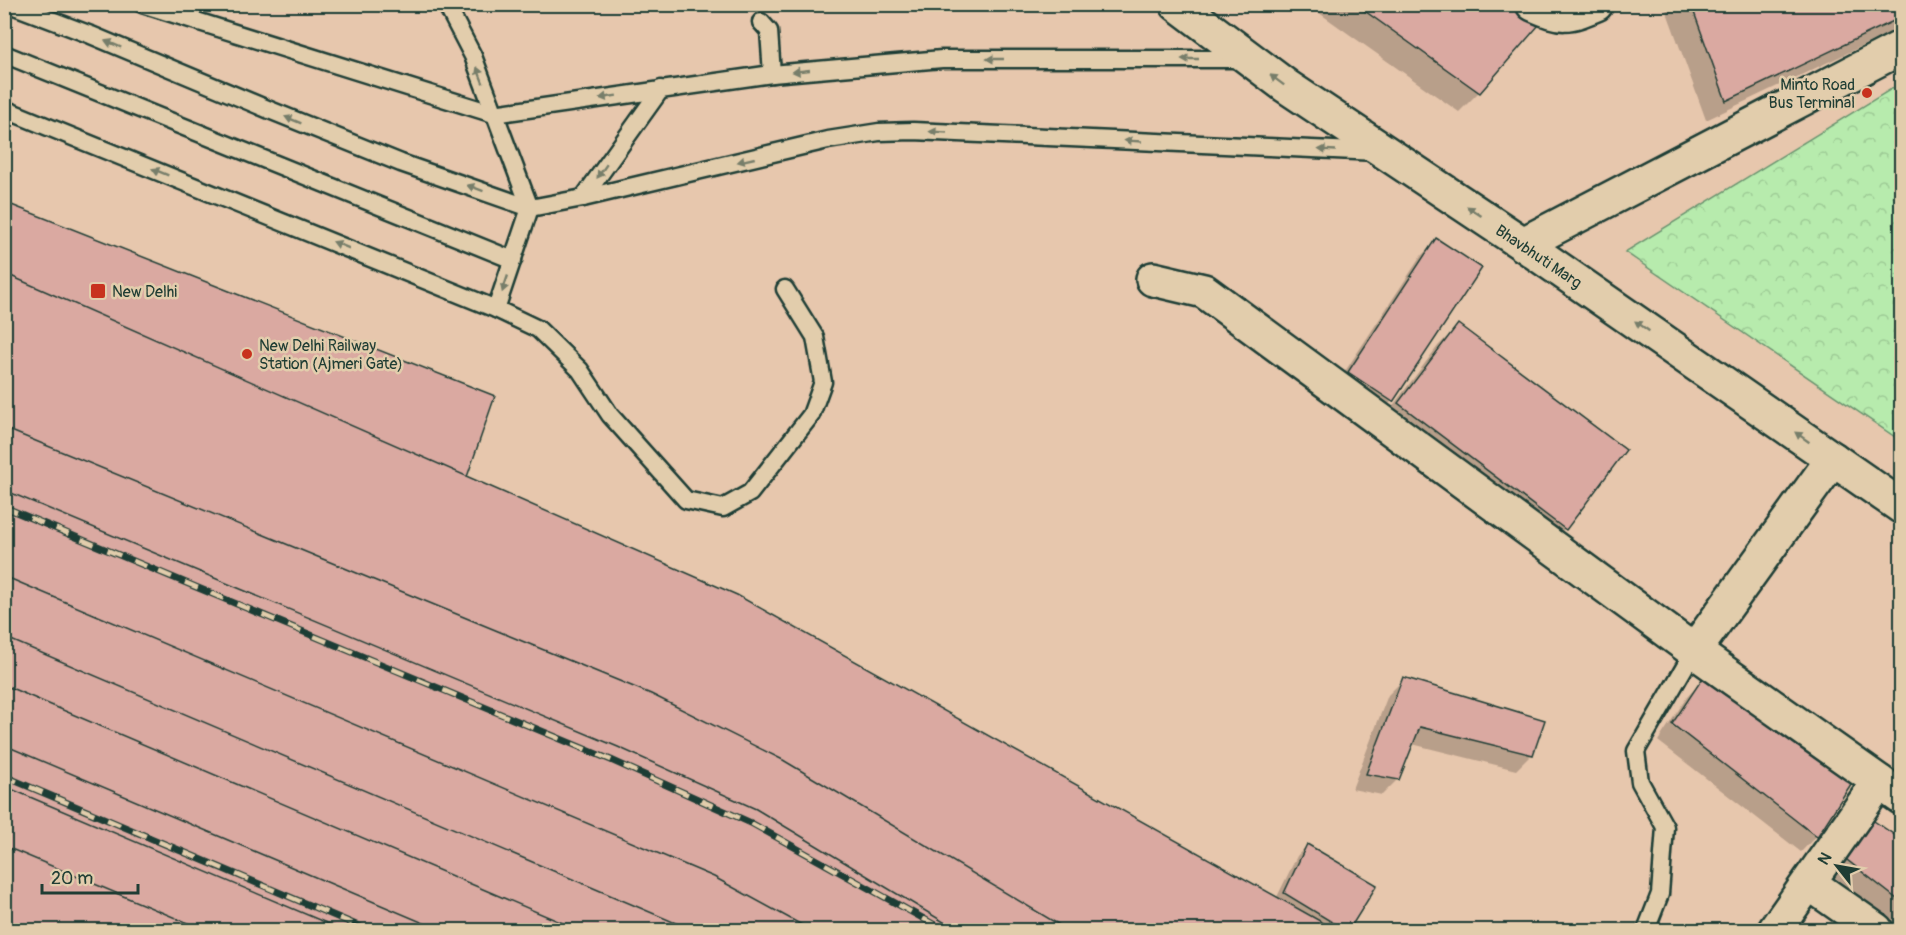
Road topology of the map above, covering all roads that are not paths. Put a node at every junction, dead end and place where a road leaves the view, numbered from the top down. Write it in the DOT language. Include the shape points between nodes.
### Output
graph roads {
  1 [pos="9,4"];
  2 [pos="141,4"];
  3 [pos="446,4"];
  4 [pos="1177,4"];
  5 [pos="1533,4"];
  6 [pos="1596,4"];
  7 [pos="761,22"];
  8 [pos="1902,46"];
  9 [pos="4,54"];
  10 [pos="1249,59"];
  11 [pos="772,74"];
  12 [pos="661,89"];
  13 [pos="4,109"];
  14 [pos="494,114"];
  15 [pos="1386,153"];
  16 [pos="583,198"];
  17 [pos="530,208"];
  18 [pos="1523,244"];
  19 [pos="513,260"];
  20 [pos="1153,279"];
  21 [pos="785,289"];
  22 [pos="496,309"];
  23 [pos="1833,459"];
  24 [pos="1902,507"];
  25 [pos="1694,651"];
  26 [pos="1890,790"];
  27 [pos="1809,883"];
  28 [pos="1646,930"];
  29 [pos="1775,930"];
  30 [pos="1876,930"];
  17 -- 1 [label="lane, one-way" via="390,158"];
  2 -- 14 [label="lane"];
  14 -- 3 [label="lane, one-way" via="472,56"];
  4 -- 10 [label="street, Bhavbhuti Marg"];
  5 -- 6 [label="street" via="1556,14 1578,12"];
  7 -- 11 [label="lane" via="769,31"];
  8 -- 18 [label="street"];
  9 -- 19 [label="lane"];
  10 -- 11 [label="lane, one-way" via="942,59"];
  15 -- 10 [label="street, Bhavbhuti Marg, one-way"];
  11 -- 12 [label="lane"];
  12 -- 14 [label="lane, one-way"];
  12 -- 16 [label="lane, one-way"];
  22 -- 13 [label="lane, one-way"];
  14 -- 17 [label="lane"];
  15 -- 16 [label="lane, one-way" via="879,132 828,140"];
  18 -- 15 [label="street, Bhavbhuti Marg, one-way"];
  16 -- 17 [label="lane"];
  17 -- 19 [label="lane"];
  23 -- 18 [label="street, Bhavbhuti Marg, one-way"];
  19 -- 22 [label="lane, one-way"];
  20 -- 25 [label="street" via="1204,291"];
  21 -- 22 [label="lane" via="814,337 823,382 811,416 750,493 723,508 686,500 610,415 580,370 538,329"];
  23 -- 24 [label="street, Bhavbhuti Marg"];
  23 -- 25 [label="street"];
  25 -- 26 [label="street"];
  25 -- 28 [label="lane" via="1636,751 1640,782 1665,827 1660,894"];
  26 -- 27 [label="street"];
  27 -- 29 [label="street"];
  27 -- 30 [label="street"];
}
